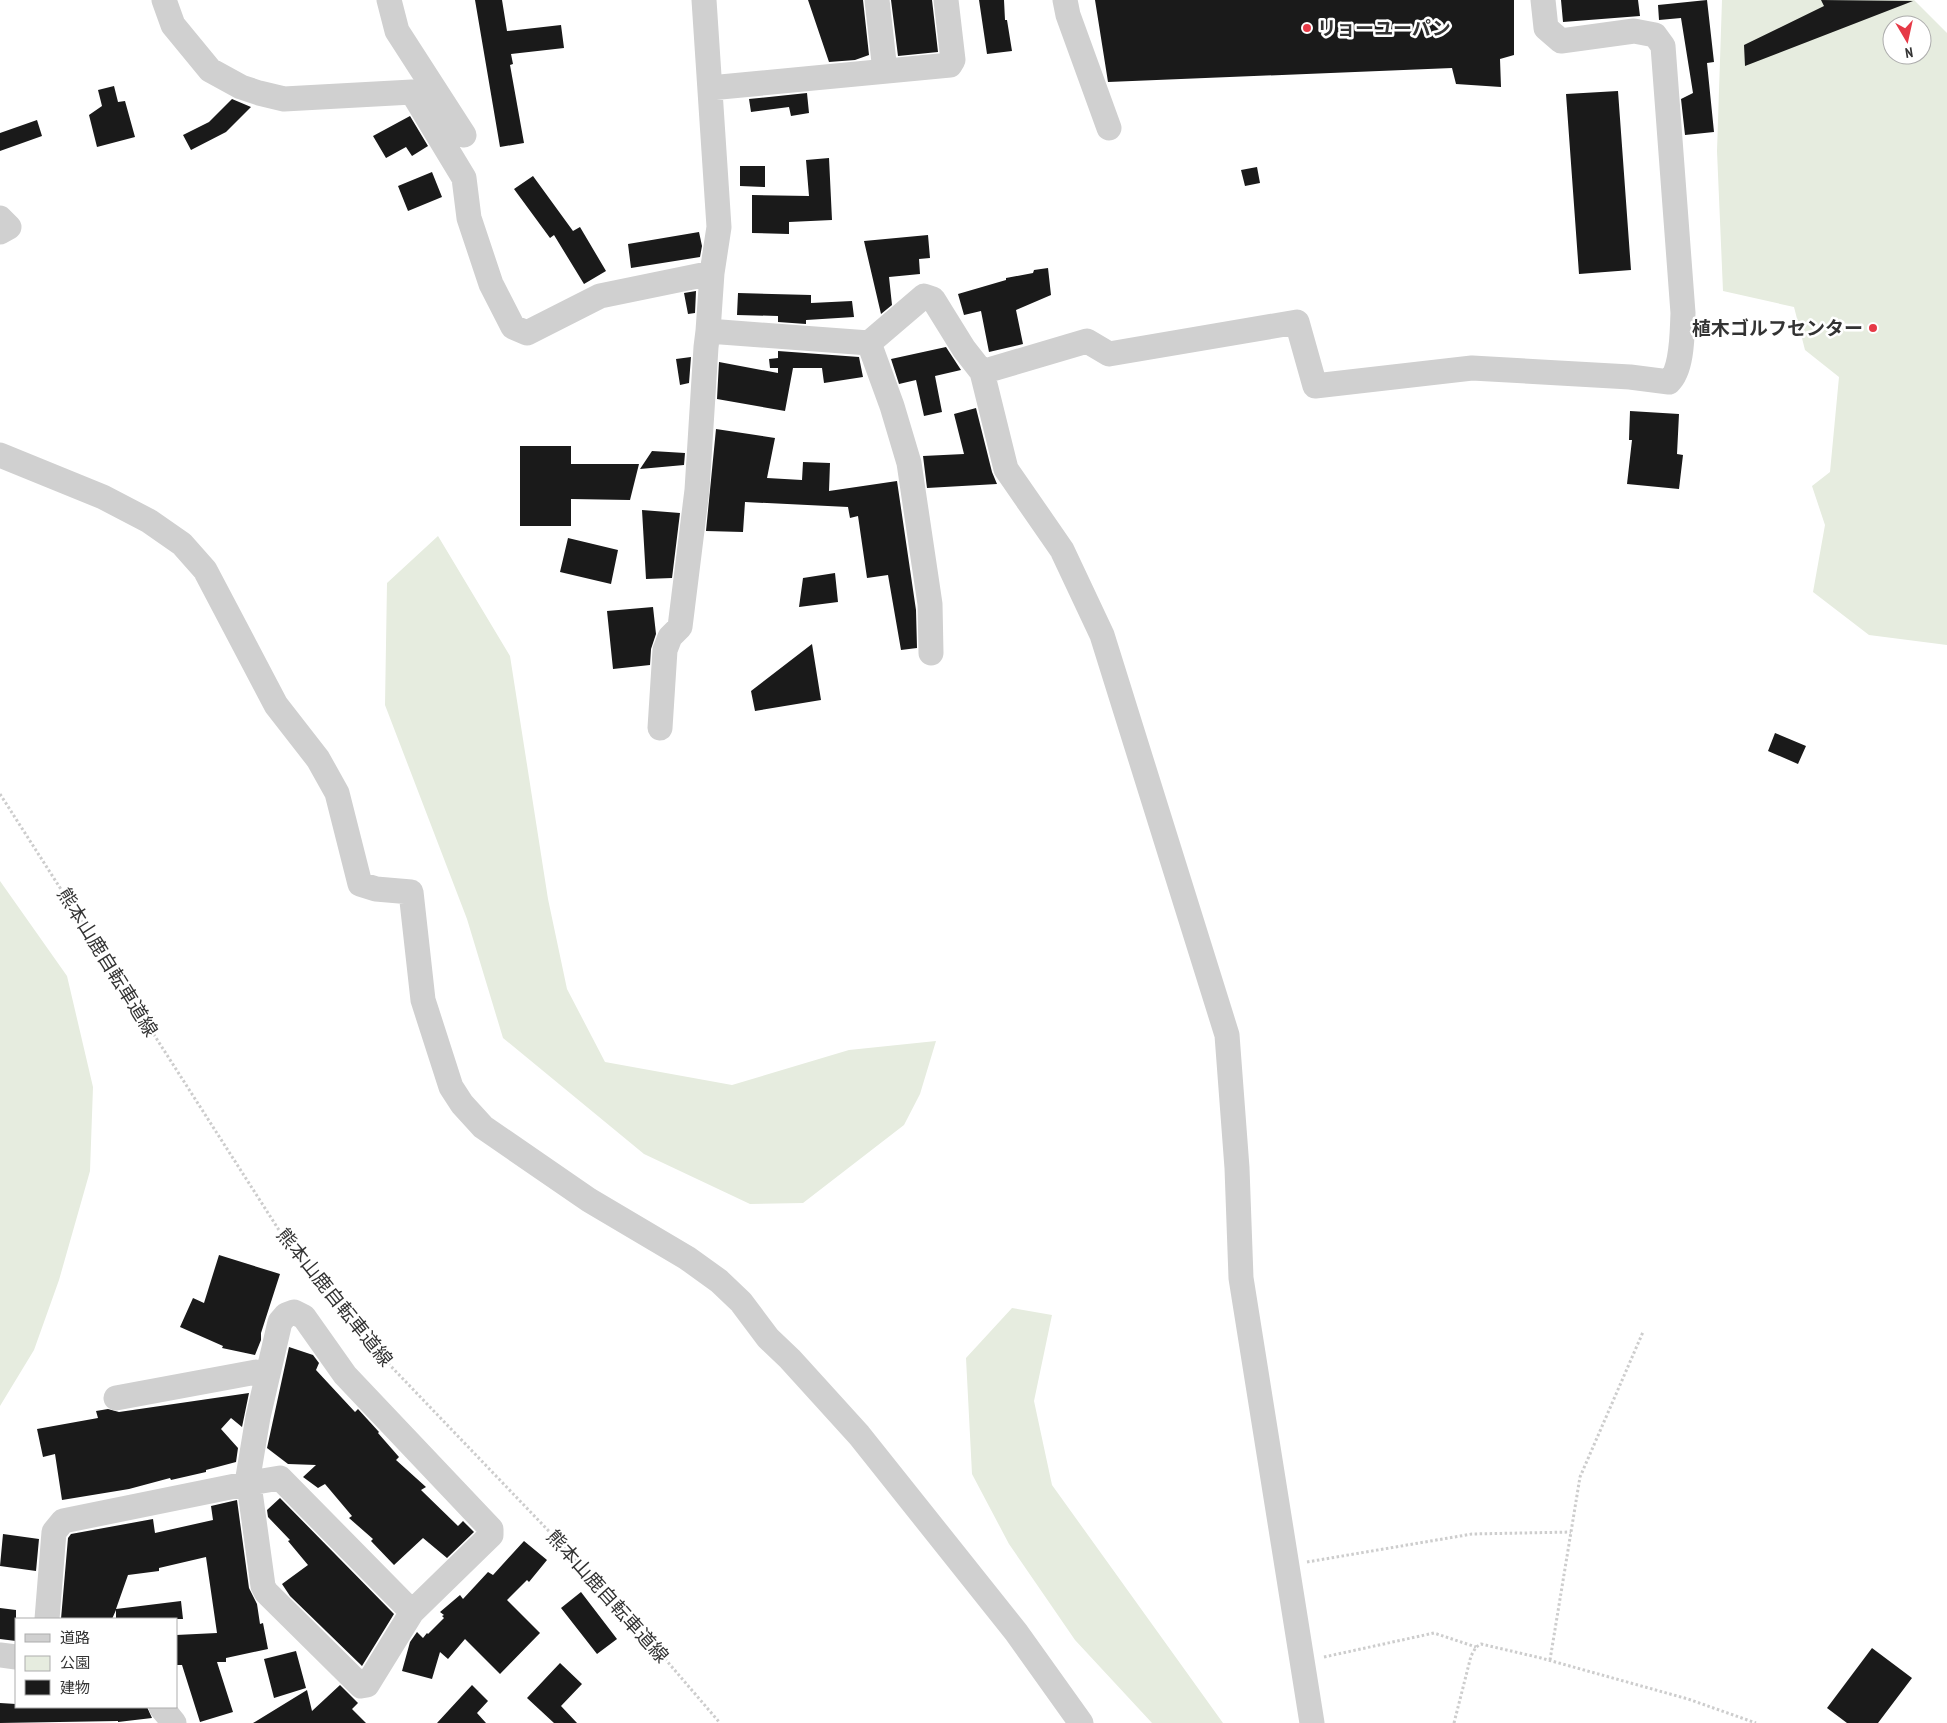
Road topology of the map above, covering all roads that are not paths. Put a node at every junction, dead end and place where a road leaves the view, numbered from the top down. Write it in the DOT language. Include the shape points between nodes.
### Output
graph roads {
  1 [pos="164,0"];
  2 [pos="389,0"];
  3 [pos="704,0"];
  4 [pos="877,0"];
  5 [pos="946,0"];
  6 [pos="1065,0"];
  7 [pos="1543,0"];
  8 [pos="397,31"];
  9 [pos="885,71"];
  10 [pos="710,88"];
  11 [pos="412,92"];
  12 [pos="1109,128"];
  13 [pos="464,134"];
  14 [pos="0,218"];
  15 [pos="0,232"];
  16 [pos="712,273"];
  17 [pos="708,331"];
  18 [pos="868,343"];
  19 [pos="982,372"];
  20 [pos="0,455"];
  21 [pos="931,653"];
  22 [pos="660,728"];
  23 [pos="267,1375"];
  24 [pos="116,1398"];
  25 [pos="250,1483"];
  26 [pos="412,1612"];
  27 [pos="47,1618"];
  28 [pos="0,1655"];
  29 [pos="15,1657"];
  30 [pos="162,1708"];
  31 [pos="174,1723"];
  32 [pos="1081,1723"];
  33 [pos="1312,1723"];
  1 -- 11 [label="street" via="173,25 210,70 250,90 284,99"];
  2 -- 8 [label="street"];
  3 -- 10 [label="street"];
  4 -- 9 [label="street"];
  5 -- 9 [label="street" via="953,60 950,65"];
  6 -- 12 [label="street"];
  7 -- 19 [label="street" via="1546,28 1561,41 1634,31 1655,35 1663,46 1683,313 1681,346 1675,377 1670,382 1472,368 1315,386 1297,322 1109,354 1087,340"];
  8 -- 11 [label="street" via="391,37"];
  8 -- 13 [label="street"];
  9 -- 10 [label="street"];
  10 -- 16 [label="street" via="719,227"];
  11 -- 16 [label="street" via="464,178 468,218 491,284 514,328 527,333 600,296"];
  14 -- 15 [label="street" via="9,227"];
  16 -- 17 [label="street"];
  17 -- 18 [label="street"];
  17 -- 22 [label="street" via="698,490 680,627 670,637 665,650"];
  18 -- 19 [label="street" via="924,296 933,299"];
  18 -- 21 [label="street" via="909,463 930,604"];
  19 -- 33 [label="street" via="1006,469 1062,550 1102,635 1227,1035 1241,1278"];
  20 -- 32 [label="street" via="103,497 149,521 182,544 205,570 276,704 318,759 336,793 360,884 411,892 423,1000 452,1088 462,1104 483,1127 589,1200 688,1258 741,1302 768,1338 859,1435 1016,1632"];
  23 -- 24 [label="street" via="256,1372"];
  23 -- 25 [label="street" via="248,1477"];
  23 -- 26 [label="street" via="280,1322 286,1314 294,1312 304,1317 344,1375 491,1529 491,1535"];
  25 -- 26 [label="street" via="280,1478"];
  25 -- 26 [label="street" via="266,1592 361,1686 367,1685"];
  25 -- 27 [label="street" via="63,1521 54,1532"];
  28 -- 29 [label="street"];
  30 -- 31 [label="street"];
}
